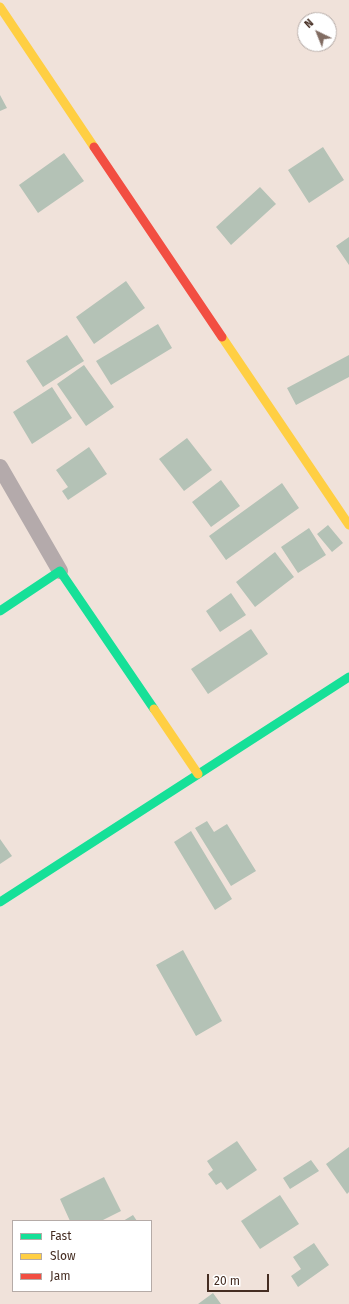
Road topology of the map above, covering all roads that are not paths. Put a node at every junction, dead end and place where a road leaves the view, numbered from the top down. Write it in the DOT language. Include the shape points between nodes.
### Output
graph roads {
  1 [pos="0,7"];
  2 [pos="0,467"];
  3 [pos="349,525"];
  4 [pos="60,571"];
  5 [pos="0,611"];
  6 [pos="349,677"];
  7 [pos="198,774"];
  8 [pos="0,902"];
  1 -- 3 [label="street"];
  2 -- 4 [label="street"];
  4 -- 5 [label="street"];
  4 -- 7 [label="street"];
  6 -- 7 [label="street"];
  7 -- 8 [label="street"];
}
